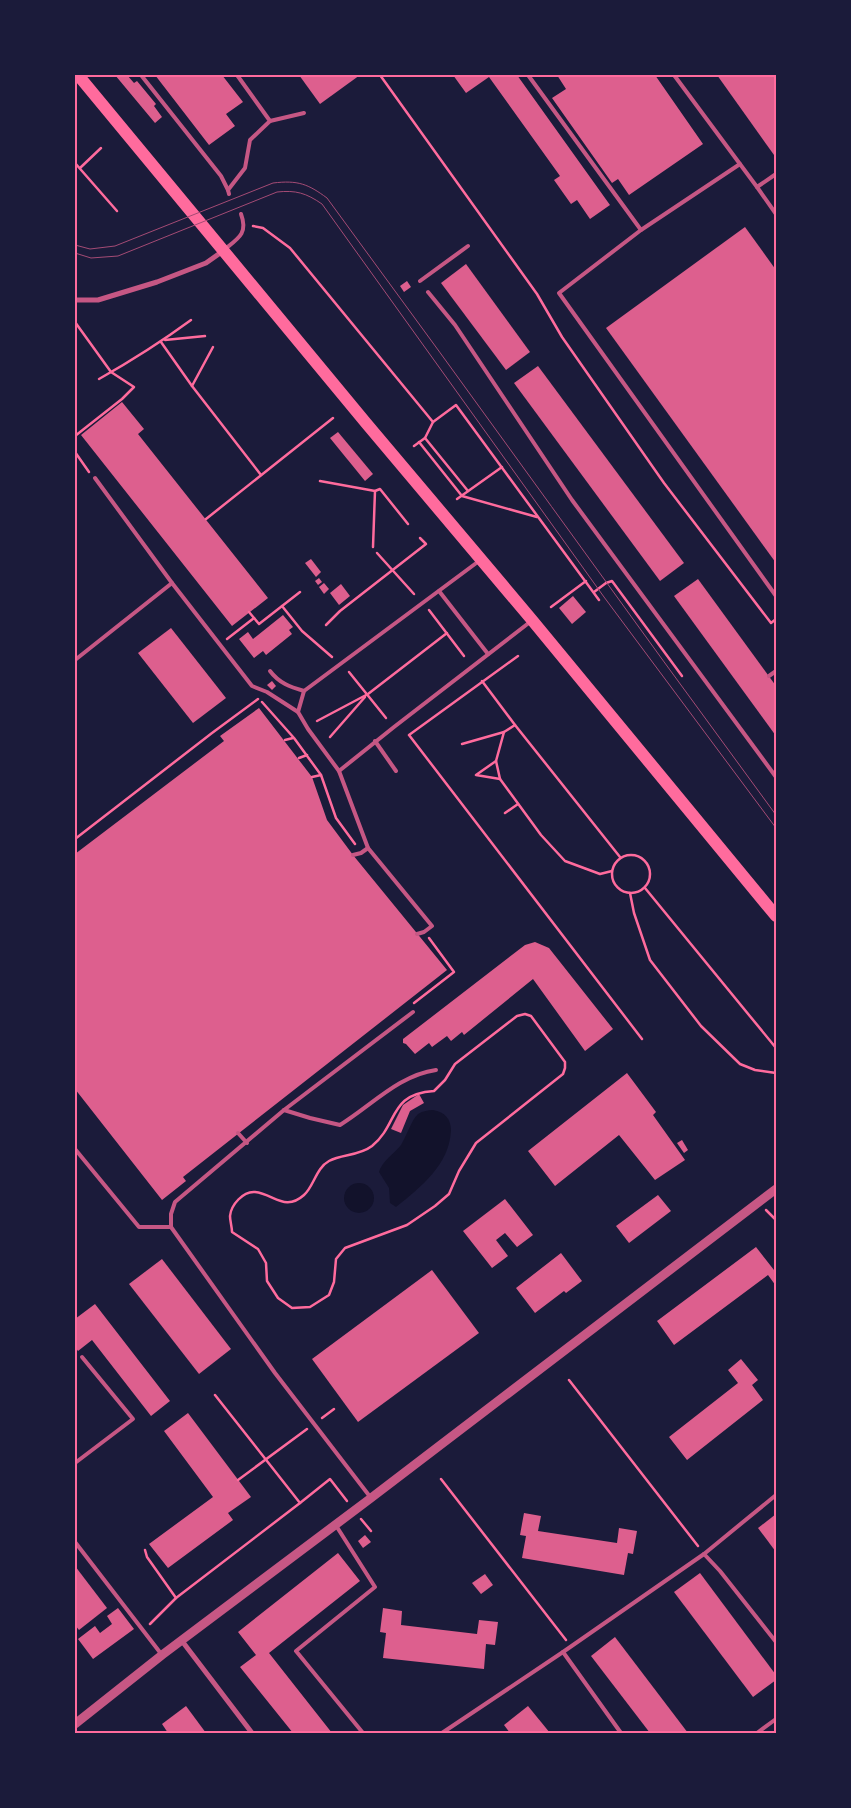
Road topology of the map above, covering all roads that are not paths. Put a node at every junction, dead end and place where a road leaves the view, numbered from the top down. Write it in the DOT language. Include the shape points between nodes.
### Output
graph roads {
  1 [pos="78,75"];
  2 [pos="141,75"];
  3 [pos="237,75"];
  4 [pos="528,75"];
  5 [pos="674,75"];
  6 [pos="304,113"];
  7 [pos="270,121"];
  8 [pos="740,164"];
  9 [pos="776,174"];
  10 [pos="757,188"];
  11 [pos="241,214"];
  12 [pos="776,214"];
  13 [pos="641,230"];
  14 [pos="468,246"];
  15 [pos="224,251"];
  16 [pos="420,281"];
  17 [pos="428,292"];
  18 [pos="75,300"];
  19 [pos="95,478"];
  20 [pos="480,559"];
  21 [pos="172,583"];
  22 [pos="439,591"];
  23 [pos="776,596"];
  24 [pos="532,620"];
  25 [pos="488,654"];
  26 [pos="75,660"];
  27 [pos="270,671"];
  28 [pos="776,671"];
  29 [pos="769,676"];
  30 [pos="304,691"];
  31 [pos="298,712"];
  32 [pos="375,742"];
  33 [pos="339,771"];
  34 [pos="396,771"];
  35 [pos="776,777"];
  36 [pos="368,848"];
  37 [pos="353,856"];
  38 [pos="776,916"];
  39 [pos="418,934"];
  40 [pos="413,1012"];
  41 [pos="436,1070"];
  42 [pos="284,1110"];
  43 [pos="238,1133"];
  44 [pos="247,1143"];
  45 [pos="75,1149"];
  46 [pos="776,1189"];
  47 [pos="171,1227"];
  48 [pos="82,1357"];
  49 [pos="75,1463"];
  50 [pos="776,1496"];
  51 [pos="371,1498"];
  52 [pos="335,1524"];
  53 [pos="75,1542"];
  54 [pos="704,1554"];
  55 [pos="182,1641"];
  56 [pos="776,1642"];
  57 [pos="564,1652"];
  58 [pos="162,1655"];
  59 [pos="776,1720"];
  60 [pos="75,1724"];
  61 [pos="252,1733"];
  62 [pos="363,1733"];
  63 [pos="442,1733"];
  64 [pos="621,1733"];
  65 [pos="758,1733"];
  1 -- 15 [label="main road"];
  2 -- 7 [label="lane" via="221,176 228,192 245,168 250,140"];
  3 -- 7 [label="lane"];
  4 -- 13 [label="lane"];
  5 -- 8 [label="lane"];
  6 -- 7 [label="lane"];
  8 -- 10 [label="lane"];
  8 -- 13 [label="lane"];
  9 -- 10 [label="lane"];
  10 -- 12 [label="lane"];
  11 -- 15 [label="lane" via="245,225 241,236"];
  13 -- 23 [label="lane" via="559,293"];
  14 -- 16 [label="lane"];
  15 -- 18 [label="street" via="206,263 157,282 98,300"];
  15 -- 20 [label="main road"];
  17 -- 35 [label="lane" via="455,325 572,500"];
  19 -- 21 [label="lane"];
  20 -- 22 [label="lane"];
  20 -- 24 [label="main road"];
  21 -- 26 [label="lane"];
  21 -- 31 [label="lane" via="252,686"];
  22 -- 25 [label="lane"];
  22 -- 30 [label="lane"];
  24 -- 25 [label="lane"];
  24 -- 38 [label="main road"];
  25 -- 32 [label="lane"];
  27 -- 30 [label="lane" via="286,685"];
  28 -- 29 [label="lane"];
  30 -- 31 [label="lane"];
  31 -- 33 [label="lane"];
  32 -- 33 [label="lane"];
  32 -- 34 [label="lane"];
  33 -- 36 [label="lane"];
  36 -- 37 [label="lane"];
  36 -- 39 [label="lane" via="432,926"];
  40 -- 42 [label="lane"];
  41 -- 42 [label="lane" via="423,1071 399,1084 340,1125"];
  42 -- 44 [label="lane"];
  43 -- 44 [label="lane"];
  44 -- 47 [label="lane" via="175,1202"];
  45 -- 47 [label="lane" via="139,1227"];
  46 -- 51 [label="street"];
  47 -- 51 [label="lane" via="275,1374"];
  48 -- 49 [label="lane" via="133,1419"];
  50 -- 54 [label="lane"];
  51 -- 52 [label="street"];
  52 -- 55 [label="street"];
  52 -- 62 [label="lane" via="375,1587 296,1651"];
  53 -- 58 [label="lane"];
  54 -- 56 [label="lane"];
  54 -- 57 [label="lane"];
  55 -- 58 [label="street"];
  55 -- 61 [label="street"];
  57 -- 63 [label="lane"];
  57 -- 64 [label="lane"];
  58 -- 60 [label="street"];
  59 -- 65 [label="lane"];
}
